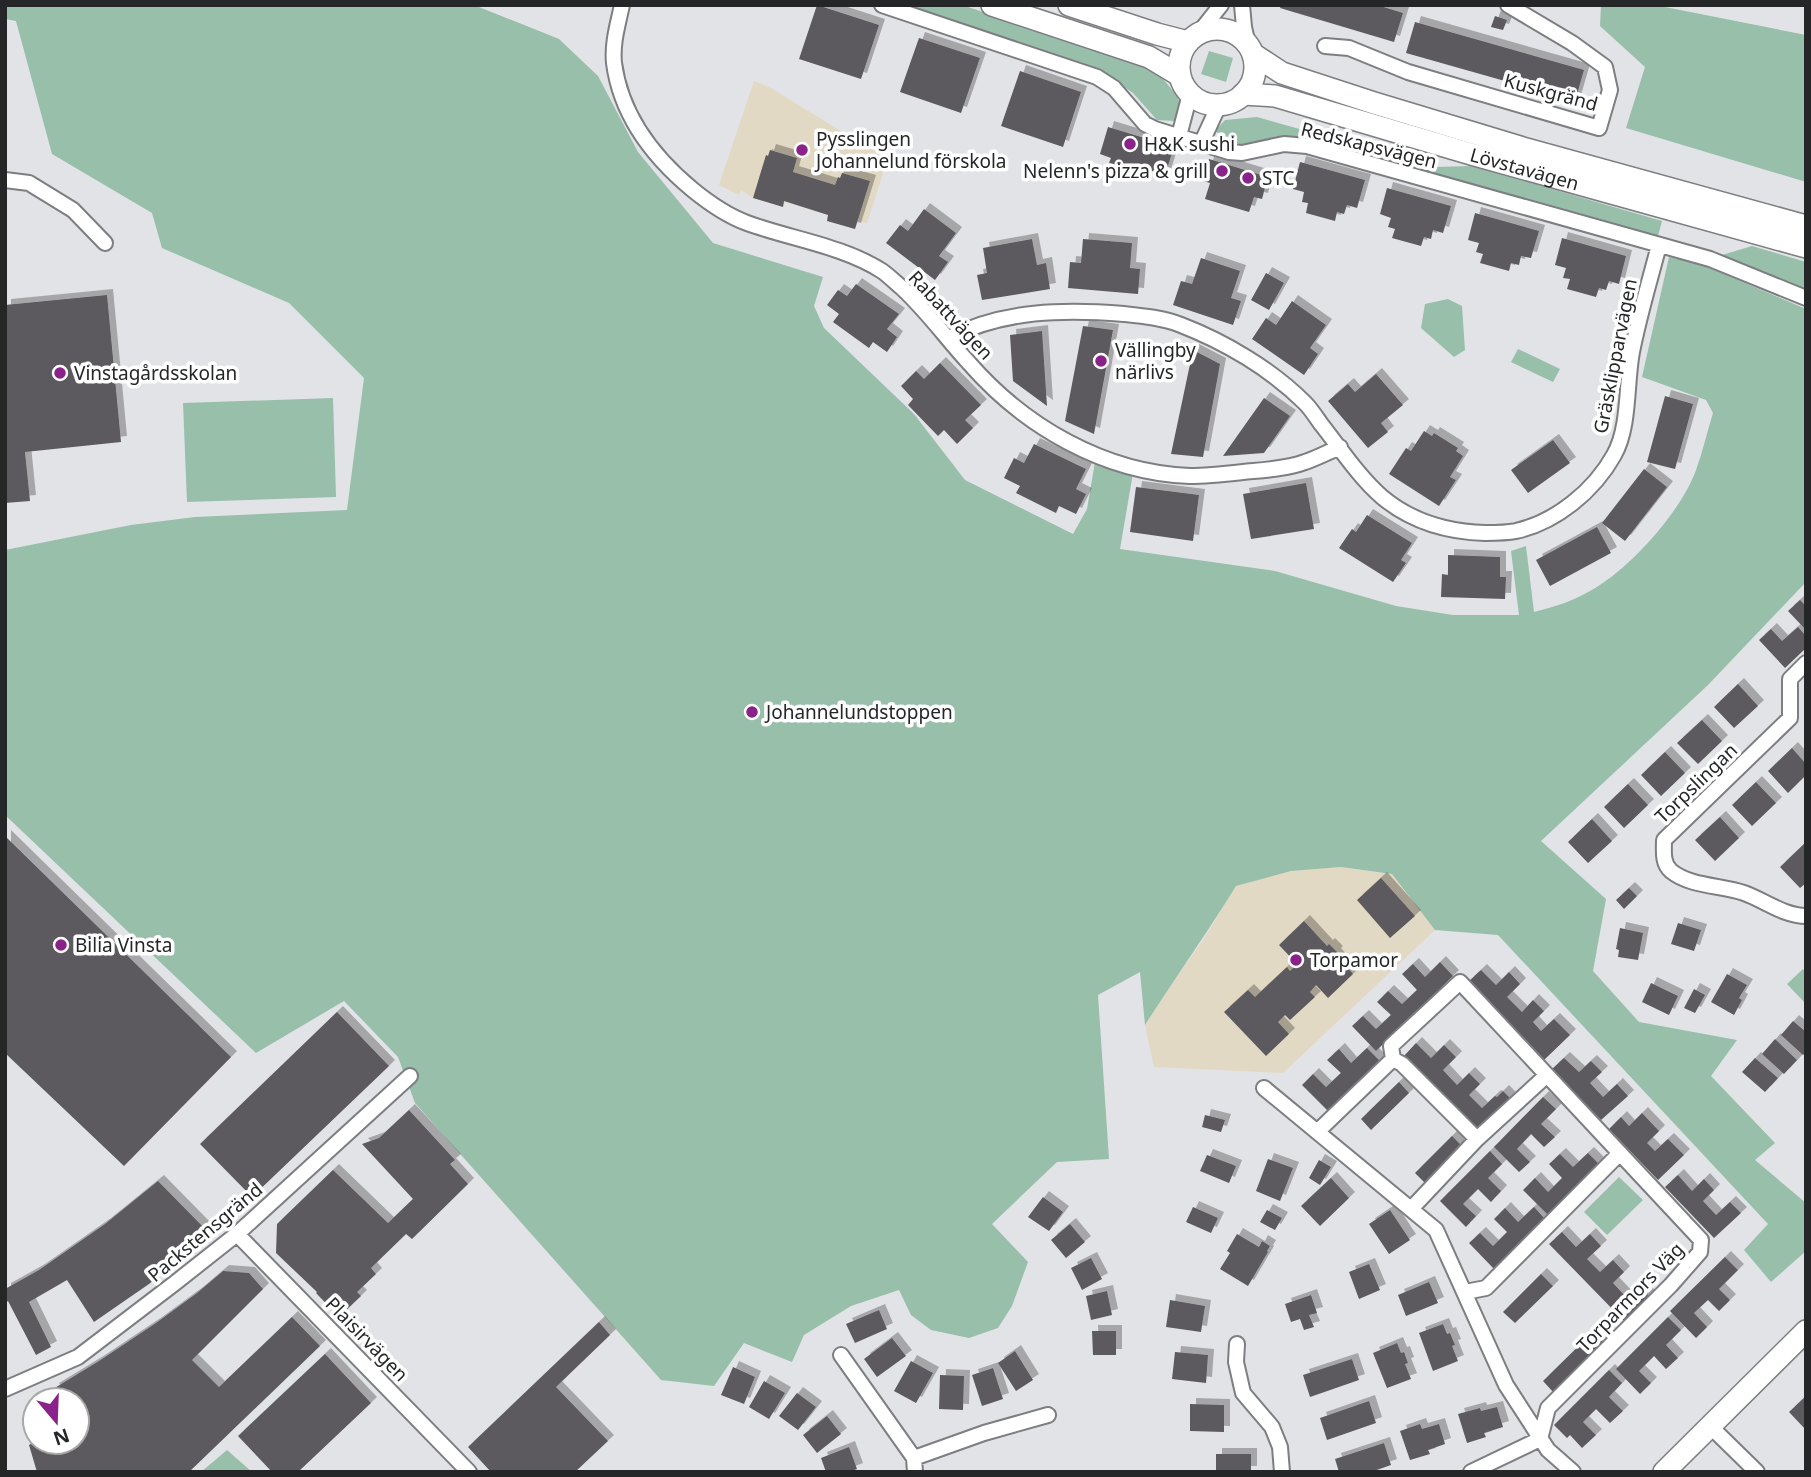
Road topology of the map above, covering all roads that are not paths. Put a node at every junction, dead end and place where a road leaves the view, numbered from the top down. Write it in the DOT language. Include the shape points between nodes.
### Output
graph roads {
  1 [pos="622,5"];
  2 [pos="882,5"];
  3 [pos="992,5"];
  4 [pos="1069,5"];
  5 [pos="1221,5"];
  6 [pos="1242,5"];
  7 [pos="1508,5"];
  8 [pos="1193,38"];
  9 [pos="1325,46"];
  10 [pos="1250,50"];
  11 [pos="1180,75"];
  12 [pos="1191,94"];
  13 [pos="1243,94"];
  14 [pos="1219,105"];
  15 [pos="1179,136"];
  16 [pos="1201,144"];
  17 [pos="5,180"];
  18 [pos="1806,226"];
  19 [pos="105,243"];
  20 [pos="1659,245"];
  21 [pos="1806,247"];
  22 [pos="1806,298"];
  23 [pos="949,338"];
  24 [pos="1340,447"];
  25 [pos="1806,663"];
  26 [pos="1806,916"];
  27 [pos="1393,1059"];
  28 [pos="1547,1075"];
  29 [pos="410,1076"];
  30 [pos="1264,1088"];
  31 [pos="1317,1132"];
  32 [pos="1477,1139"];
  33 [pos="1620,1153"];
  34 [pos="1411,1209"];
  35 [pos="237,1234"];
  36 [pos="1465,1292"];
  37 [pos="1806,1331"];
  38 [pos="1237,1343"];
  39 [pos="841,1355"];
  40 [pos="5,1390"];
  41 [pos="1048,1415"];
  42 [pos="1710,1426"];
  43 [pos="1540,1439"];
  44 [pos="914,1465"];
  45 [pos="469,1472"];
  46 [pos="1282,1472"];
  47 [pos="1471,1472"];
  48 [pos="1573,1472"];
  49 [pos="1664,1472"];
  50 [pos="1757,1472"];
  1 -- 23 [label="street, Rabattvägen" via="614,62 623,98 652,151 678,178 744,222 862,259 885,273"];
  2 -- 15 [label="street, Redskapsvägen" via="1097,77 1114,88 1145,124"];
  3 -- 11 [label="street" via="1149,57"];
  4 -- 8 [label="street, Lövstavägen" via="1157,34"];
  5 -- 8 [label="street"];
  6 -- 10 [label="street"];
  7 -- 9 [label="street, Kuskgränd" via="1605,67 1610,90 1600,128 1408,72 1349,48"];
  8 -- 10 [label="street, Lövstavägen" via="1210,29 1222,29 1241,38"];
  8 -- 11 [label="street" via="1182,52"];
  10 -- 13 [label="street" via="1255,69"];
  10 -- 18 [label="street, Lövstavägen" via="1282,73 1374,103"];
  11 -- 12 [label="street"];
  12 -- 14 [label="street"];
  12 -- 15 [label="street"];
  13 -- 14 [label="street, Lövstavägen"];
  13 -- 21 [label="street, Lövstavägen" via="1275,96"];
  14 -- 16 [label="street"];
  15 -- 16 [label="street, Redskapsvägen"];
  16 -- 20 [label="street, Redskapsvägen" via="1242,153 1284,144 1307,146"];
  17 -- 19 [label="street" via="29,183 73,210"];
  20 -- 22 [label="street, Redskapsvägen" via="1710,259"];
  20 -- 24 [label="street, Gräsklipparvägen" via="1632,354 1627,406 1615,454 1580,498 1562,512 1516,531 1446,530 1422,522 1382,496"];
  23 -- 24 [label="street, Gräsklipparvägen" via="1009,317 1057,312 1149,317 1180,324 1265,370 1306,404"];
  23 -- 24 [label="street, Rabattvägen" via="1005,400 1040,426 1113,461 1189,476 1231,474 1304,463"];
  25 -- 26 [label="street, Torpslingan" via="1790,679 1797,720 1664,841 1663,856 1669,869 1684,879 1742,892 1796,916"];
  27 -- 28 [label="street, Torparmors Väg" via="1391,1045 1460,982"];
  27 -- 31 [label="street, Torparmors Väg"];
  27 -- 32 [label="street"];
  28 -- 32 [label="street"];
  28 -- 33 [label="street, Torparmors Väg"];
  29 -- 35 [label="street, Packstensgränd"];
  30 -- 31 [label="street"];
  31 -- 34 [label="street"];
  32 -- 34 [label="street"];
  33 -- 36 [label="street" via="1486,1288"];
  33 -- 43 [label="street, Torparmors Väg" via="1701,1240 1700,1252 1548,1408"];
  34 -- 36 [label="street" via="1436,1230"];
  35 -- 40 [label="street, Packstensgränd" via="78,1357"];
  35 -- 45 [label="street, Plaisirvägen"];
  36 -- 43 [label="street" via="1506,1385"];
  37 -- 42 [label="street"];
  38 -- 46 [label="street" via="1243,1393 1272,1427"];
  39 -- 44 [label="street"];
  41 -- 44 [label="street" via="984,1433"];
  42 -- 49 [label="street"];
  42 -- 50 [label="street"];
  43 -- 47 [label="street"];
  43 -- 48 [label="street"];
}
